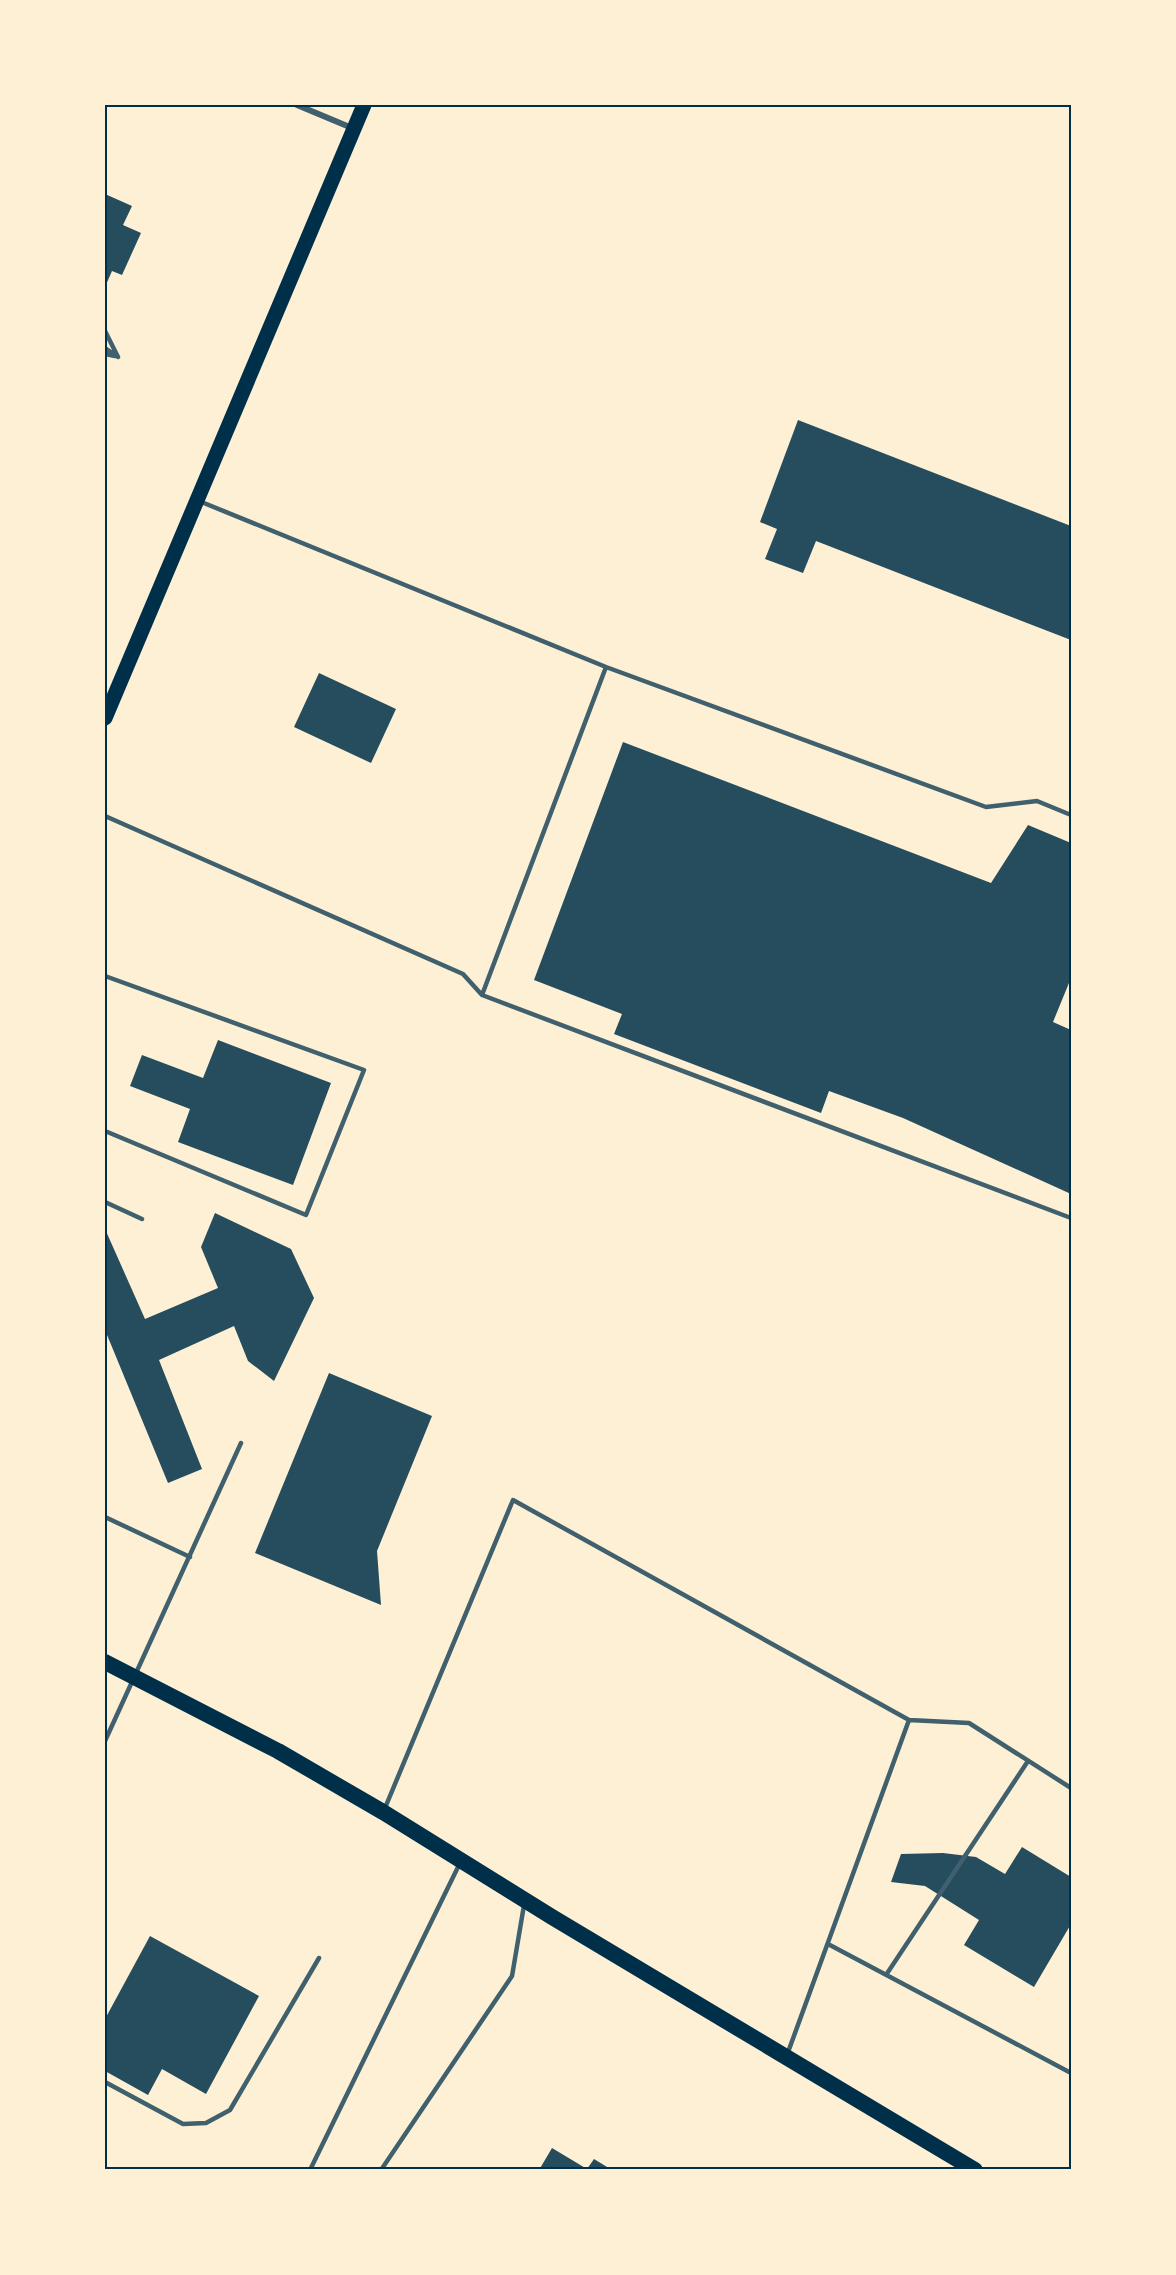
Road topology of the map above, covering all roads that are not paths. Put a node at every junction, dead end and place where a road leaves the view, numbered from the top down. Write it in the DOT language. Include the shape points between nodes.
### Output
graph roads {
  1 [pos="297,105"];
  2 [pos="364,105"];
  3 [pos="354,129"];
  4 [pos="105,331"];
  5 [pos="105,351"];
  6 [pos="197,500"];
  7 [pos="606,667"];
  8 [pos="105,718"];
  9 [pos="1071,815"];
  10 [pos="105,816"];
  11 [pos="105,976"];
  12 [pos="482,995"];
  13 [pos="105,1131"];
  14 [pos="105,1202"];
  15 [pos="1071,1218"];
  16 [pos="142,1219"];
  17 [pos="241,1443"];
  18 [pos="105,1517"];
  19 [pos="190,1557"];
  20 [pos="105,1662"];
  21 [pos="134,1676"];
  22 [pos="909,1720"];
  23 [pos="105,1742"];
  24 [pos="1028,1761"];
  25 [pos="1071,1788"];
  26 [pos="383,1812"];
  27 [pos="462,1860"];
  28 [pos="525,1900"];
  29 [pos="828,1944"];
  30 [pos="320,1958"];
  31 [pos="886,1975"];
  32 [pos="786,2057"];
  33 [pos="1071,2073"];
  34 [pos="105,2082"];
  35 [pos="310,2170"];
  36 [pos="381,2170"];
  37 [pos="975,2170"];
  1 -- 3 [label="street"];
  2 -- 3 [label="main road"];
  3 -- 6 [label="main road"];
  4 -- 5 [label="lane" via="118,357"];
  6 -- 7 [label="lane"];
  6 -- 8 [label="main road"];
  7 -- 9 [label="lane" via="986,807 1037,801"];
  7 -- 12 [label="lane"];
  10 -- 12 [label="lane" via="463,974"];
  11 -- 13 [label="lane" via="364,1070 306,1215"];
  12 -- 15 [label="lane"];
  14 -- 16 [label="lane"];
  17 -- 19 [label="lane"];
  18 -- 19 [label="lane"];
  19 -- 21 [label="lane"];
  20 -- 21 [label="highway"];
  21 -- 23 [label="lane"];
  21 -- 26 [label="highway" via="278,1751"];
  22 -- 24 [label="lane" via="969,1723"];
  22 -- 26 [label="lane" via="513,1500"];
  22 -- 29 [label="lane"];
  24 -- 25 [label="lane"];
  24 -- 31 [label="lane"];
  26 -- 27 [label="highway"];
  27 -- 28 [label="highway"];
  27 -- 35 [label="lane"];
  28 -- 32 [label="highway"];
  28 -- 36 [label="lane" via="512,1976"];
  29 -- 31 [label="lane"];
  29 -- 32 [label="lane"];
  30 -- 34 [label="lane" via="230,2110 206,2123 183,2124"];
  31 -- 33 [label="lane"];
  32 -- 37 [label="highway"];
}
